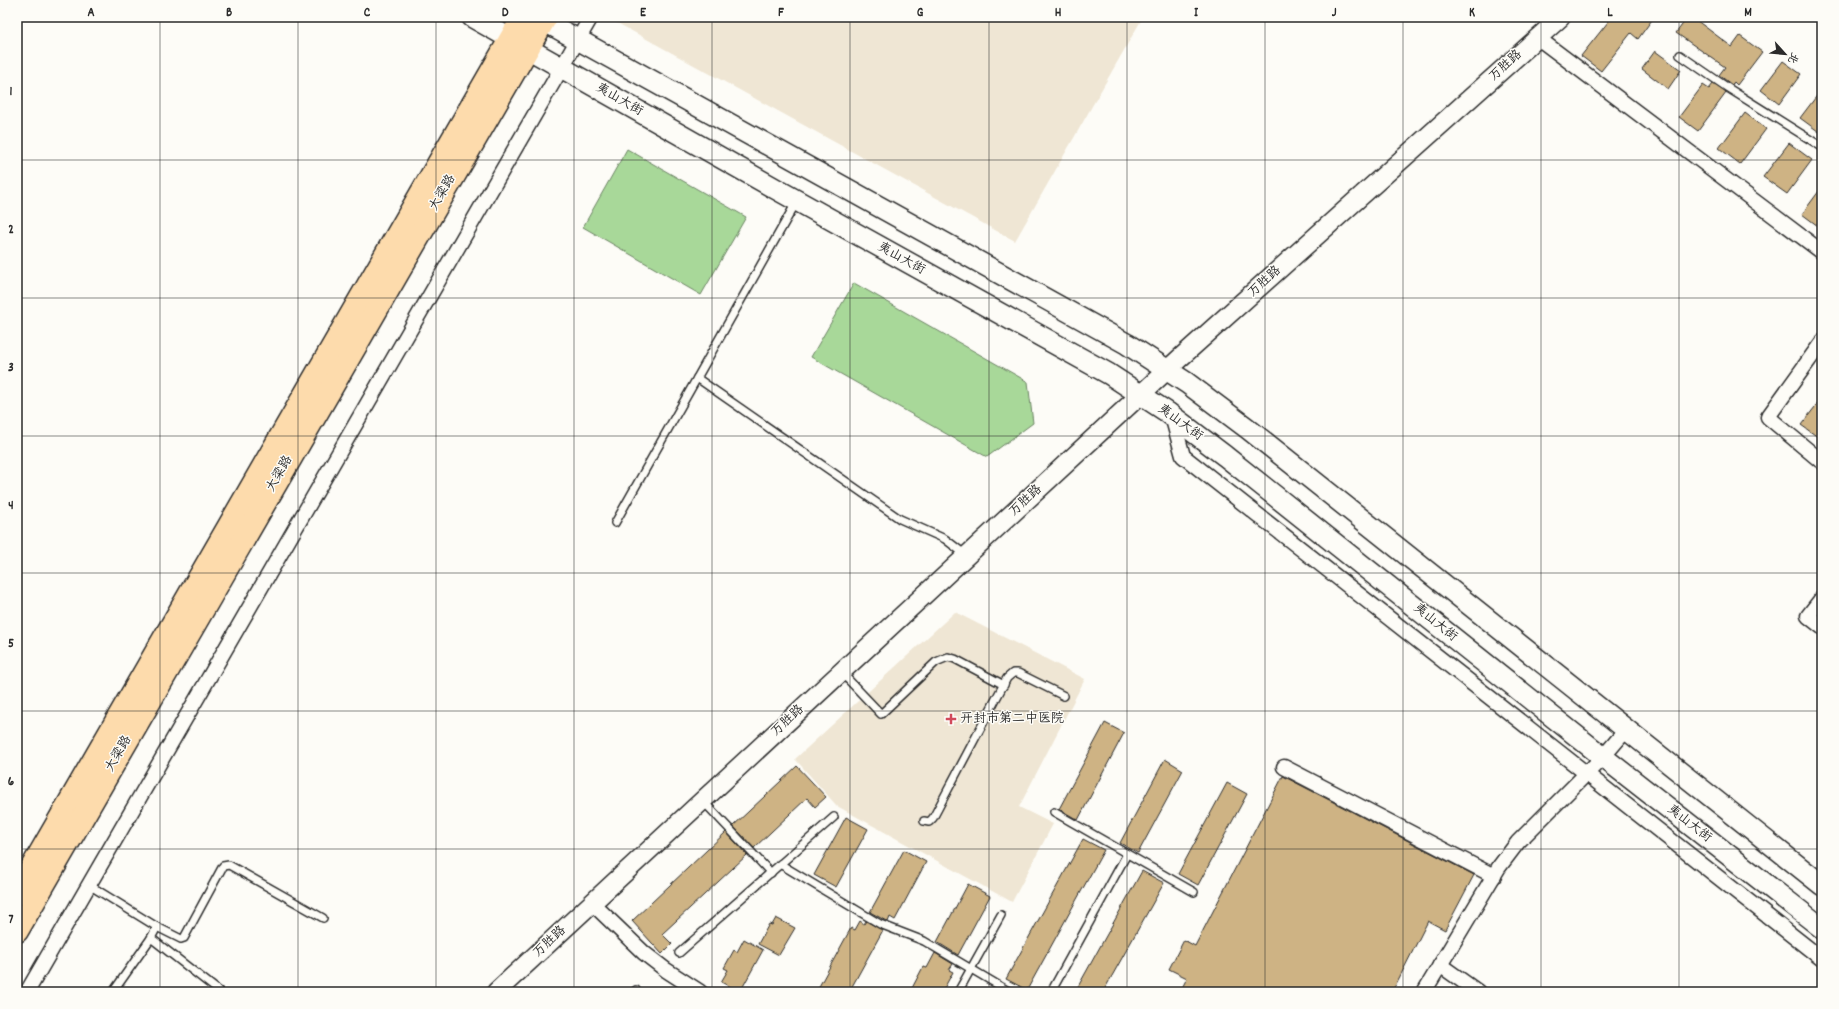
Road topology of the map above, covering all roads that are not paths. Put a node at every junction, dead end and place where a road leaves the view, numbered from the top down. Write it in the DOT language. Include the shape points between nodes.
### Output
graph roads {
  1 [pos="472,17"];
  2 [pos="591,17"];
  3 [pos="1561,17"];
  4 [pos="537,18"];
  5 [pos="1538,38"];
  6 [pos="578,40"];
  7 [pos="519,44"];
  8 [pos="1680,55"];
  9 [pos="562,68"];
  10 [pos="1822,147"];
  11 [pos="797,201"];
  12 [pos="1822,252"];
  13 [pos="1822,342"];
  14 [pos="1167,370"];
  15 [pos="697,378"];
  16 [pos="1141,395"];
  17 [pos="1172,416"];
  18 [pos="1822,462"];
  19 [pos="615,524"];
  20 [pos="967,556"];
  21 [pos="1822,598"];
  22 [pos="1822,627"];
  23 [pos="841,672"];
  24 [pos="1004,685"];
  25 [pos="1064,696"];
  26 [pos="1626,730"];
  27 [pos="1603,757"];
  28 [pos="1284,767"];
  29 [pos="1586,774"];
  30 [pos="702,801"];
  31 [pos="1054,812"];
  32 [pos="834,817"];
  33 [pos="924,821"];
  34 [pos="1127,854"];
  35 [pos="780,864"];
  36 [pos="771,873"];
  37 [pos="1494,876"];
  38 [pos="89,885"];
  39 [pos="1822,885"];
  40 [pos="1194,892"];
  41 [pos="17,893"];
  42 [pos="592,903"];
  43 [pos="1001,915"];
  44 [pos="323,918"];
  45 [pos="157,927"];
  46 [pos="1822,928"];
  47 [pos="17,931"];
  48 [pos="151,938"];
  49 [pos="679,954"];
  50 [pos="1822,959"];
  51 [pos="1440,966"];
  52 [pos="971,969"];
  53 [pos="697,991"];
  54 [pos="27,992"];
  55 [pos="113,992"];
  56 [pos="220,992"];
  57 [pos="496,992"];
  58 [pos="958,992"];
  59 [pos="1010,992"];
  60 [pos="1051,992"];
  61 [pos="1424,992"];
  62 [pos="1478,992"];
  1 -- 7 [label="main road, 夷山大街"];
  2 -- 6 [label="street"];
  3 -- 5 [label="street, 万胜路"];
  4 -- 6 [label="main road"];
  4 -- 7 [label="main road, 大梁路"];
  5 -- 12 [label="street"];
  5 -- 14 [label="street, 万胜路"];
  6 -- 9 [label="street"];
  6 -- 14 [label="main road" via="1127,344"];
  7 -- 9 [label="main road, 夷山大街"];
  7 -- 41 [label="main road, 大梁路"];
  7 -- 47 [label="main road, 大梁路"];
  8 -- 10 [label="lane"];
  9 -- 11 [label="main road, 夷山大街"];
  9 -- 38 [label="street"];
  11 -- 15 [label="lane"];
  11 -- 16 [label="main road, 夷山大街" via="1109,374"];
  13 -- 18 [label="street" via="1768,417"];
  14 -- 16 [label="street, 万胜路"];
  14 -- 26 [label="main road" via="1247,428"];
  15 -- 19 [label="lane"];
  15 -- 20 [label="lane" via="900,519 945,539"];
  16 -- 17 [label="main road, 夷山大街"];
  16 -- 20 [label="street, 万胜路"];
  17 -- 27 [label="main road, 夷山大街"];
  17 -- 29 [label="street" via="1183,456"];
  20 -- 23 [label="street, 万胜路"];
  21 -- 22 [label="street" via="1808,616"];
  23 -- 24 [label="lane" via="881,714 936,662 948,658 955,659"];
  23 -- 30 [label="street, 万胜路"];
  24 -- 25 [label="lane" via="1007,678 1013,673 1018,673"];
  24 -- 33 [label="lane" via="933,818 929,822"];
  26 -- 27 [label="street"];
  26 -- 39 [label="main road"];
  27 -- 29 [label="street"];
  27 -- 46 [label="main road, 夷山大街"];
  28 -- 37 [label="street"];
  29 -- 37 [label="street" via="1518,842"];
  29 -- 50 [label="street"];
  30 -- 36 [label="lane"];
  30 -- 42 [label="street, 万胜路"];
  31 -- 34 [label="lane"];
  32 -- 35 [label="lane"];
  34 -- 40 [label="lane"];
  34 -- 60 [label="lane"];
  35 -- 36 [label="lane"];
  35 -- 52 [label="lane" via="880,924 924,940"];
  36 -- 49 [label="lane"];
  37 -- 51 [label="street"];
  38 -- 45 [label="lane"];
  38 -- 54 [label="street"];
  42 -- 53 [label="street" via="644,953"];
  42 -- 57 [label="street, 万胜路"];
  43 -- 52 [label="lane"];
  44 -- 45 [label="lane" via="229,865 223,866 184,938 181,939"];
  45 -- 48 [label="lane"];
  48 -- 55 [label="lane"];
  48 -- 56 [label="lane"];
  51 -- 61 [label="street"];
  51 -- 62 [label="street"];
  52 -- 58 [label="lane"];
  52 -- 59 [label="lane"];
}
